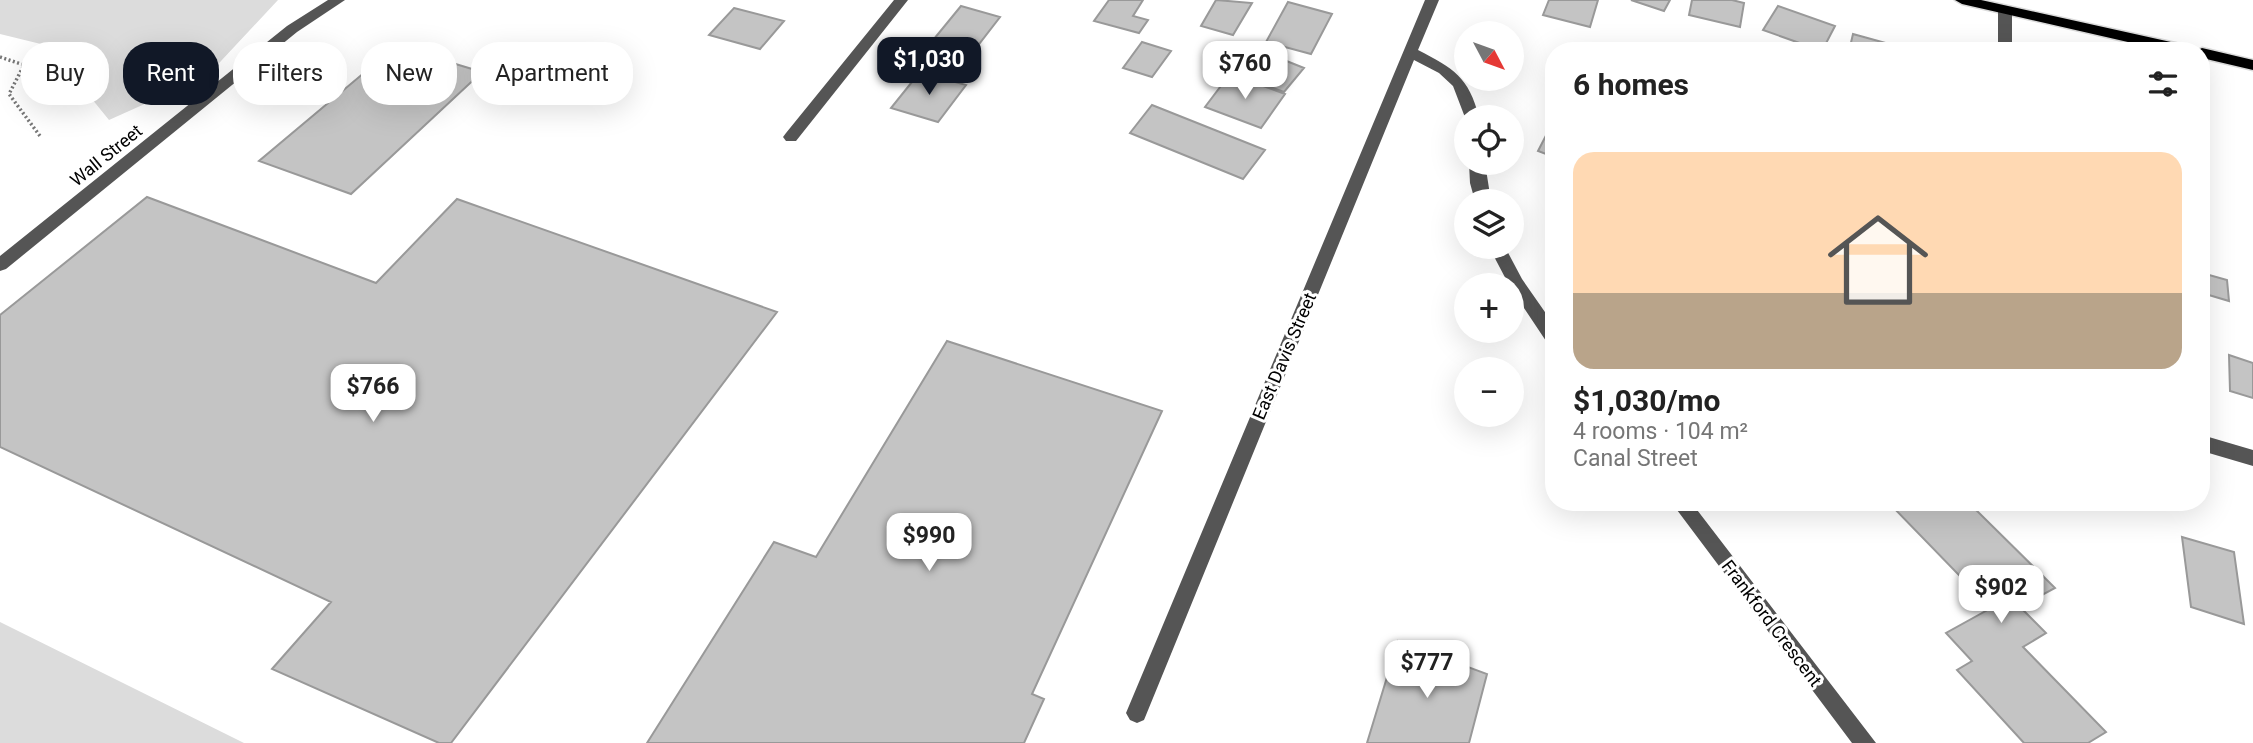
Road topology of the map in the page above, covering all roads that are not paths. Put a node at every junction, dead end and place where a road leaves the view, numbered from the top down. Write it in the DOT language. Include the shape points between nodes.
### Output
graph roads {
  1 [pos="338,0"];
  2 [pos="901,0"];
  3 [pos="1432,0"];
  4 [pos="1962,0"];
  5 [pos="2005,10"];
  6 [pos="2005,42"];
  7 [pos="2149,42"];
  8 [pos="1411,52"];
  9 [pos="2210,55"];
  10 [pos="2253,65"];
  11 [pos="1470,105"];
  12 [pos="791,137"];
  13 [pos="1503,259"];
  14 [pos="0,265"];
  15 [pos="1545,326"];
  16 [pos="2210,445"];
  17 [pos="2253,458"];
  18 [pos="1687,511"];
  19 [pos="1136,713"];
  20 [pos="1865,743"];
  1 -- 14 [label="street, Wall Street" via="292,29"];
  2 -- 12 [label="street"];
  3 -- 8 [label="street, East Davis Street"];
  4 -- 5 [label="main road"];
  5 -- 6 [label="street"];
  5 -- 7 [label="main road"];
  8 -- 11 [label="street" via="1455,76"];
  8 -- 19 [label="street, East Davis Street"];
  9 -- 10 [label="main road"];
  13 -- 15 [label="street"];
  16 -- 17 [label="street"];
  18 -- 20 [label="street, Frankford Crescent"];
}
